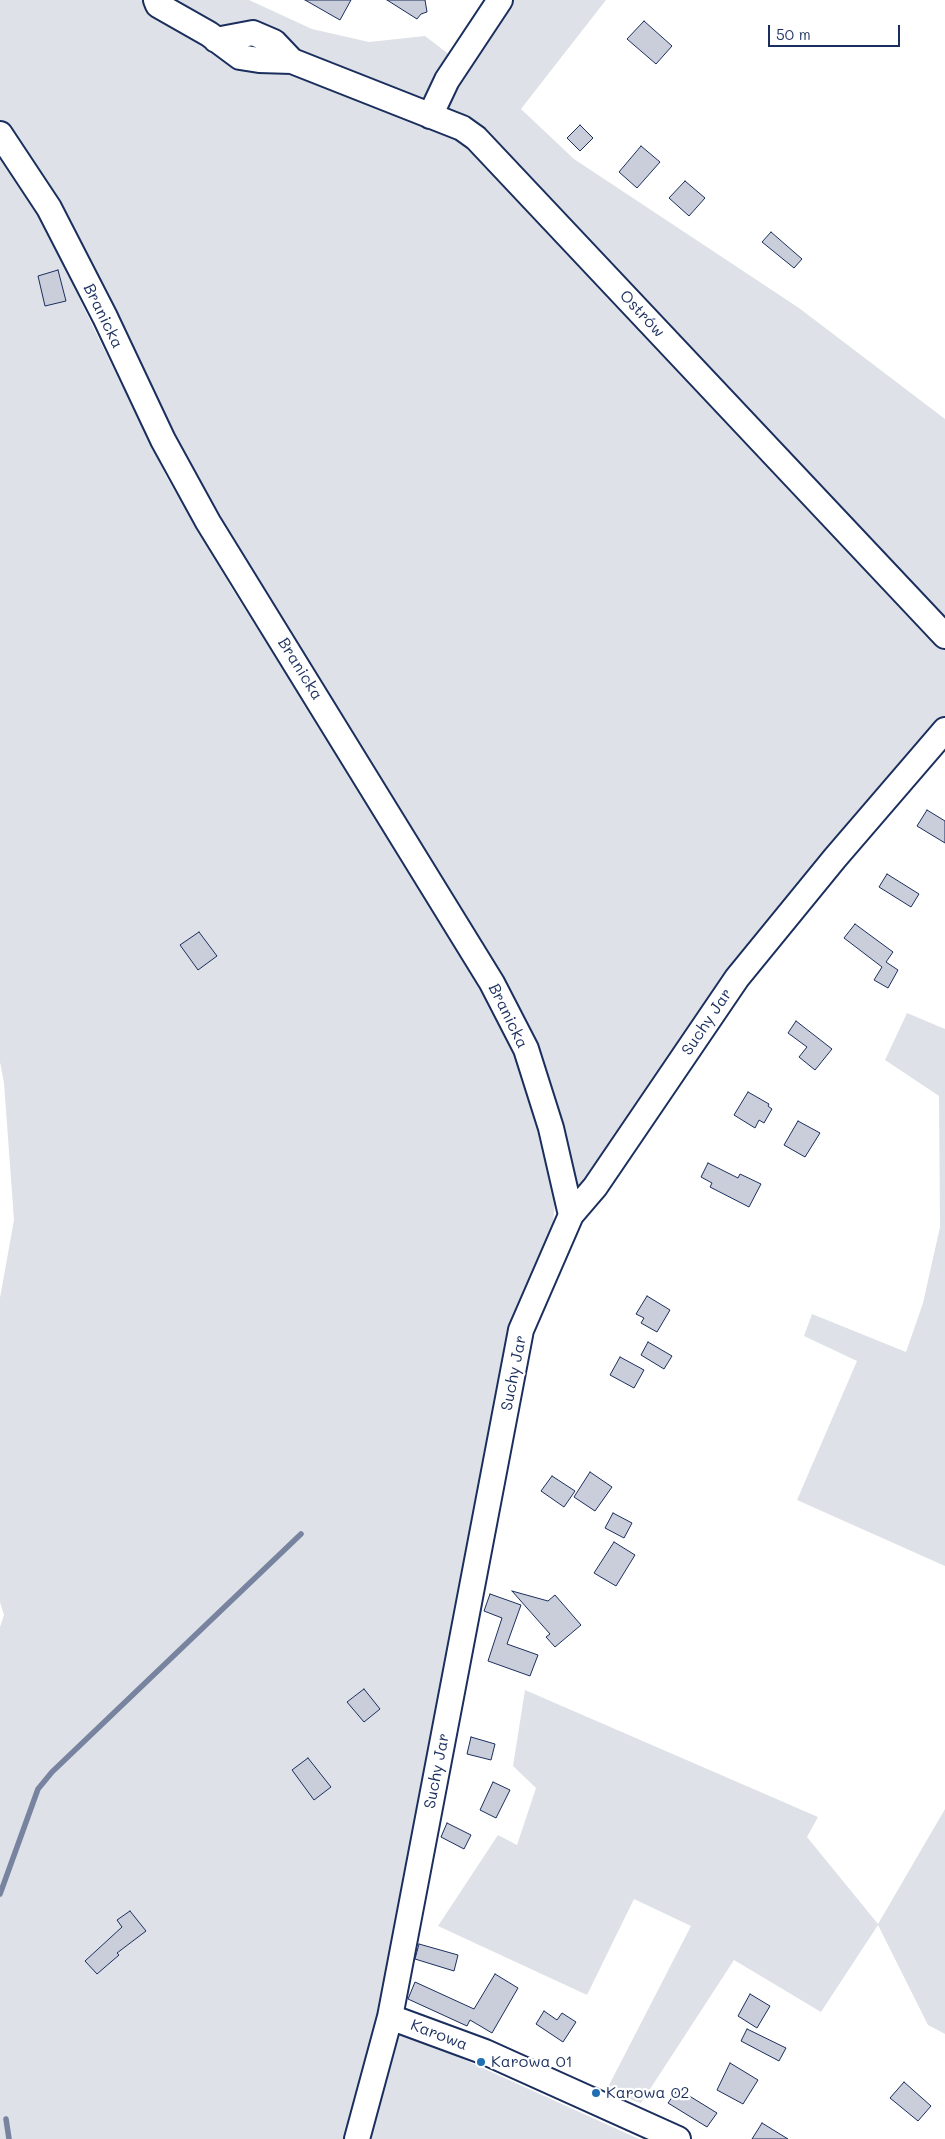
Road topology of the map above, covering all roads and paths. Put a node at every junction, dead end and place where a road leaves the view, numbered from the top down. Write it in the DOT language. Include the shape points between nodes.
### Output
graph roads {
  1 [pos="156,0"];
  2 [pos="500,0"];
  3 [pos="430,116"];
  4 [pos="0,134"];
  5 [pos="945,636"];
  6 [pos="945,730"];
  7 [pos="570,1215"];
  8 [pos="390,2017"];
  9 [pos="357,2139"];
  10 [pos="678,2139"];
  1 -- 3 [label="street, Ostrów" via="158,6 209,34 240,57 292,61"];
  2 -- 3 [label="street" via="447,80"];
  3 -- 5 [label="street, Ostrów" via="462,128 476,138"];
  4 -- 7 [label="street, Branicka" via="49,208 163,440 208,522 492,983 526,1049 551,1128"];
  6 -- 7 [label="street, Suchy Jar" via="737,978 596,1186"];
  7 -- 8 [label="street, Suchy Jar" via="522,1330"];
  8 -- 9 [label="street, Suchy Jar"];
  8 -- 10 [label="street, Karowa" via="485,2052"];
}
